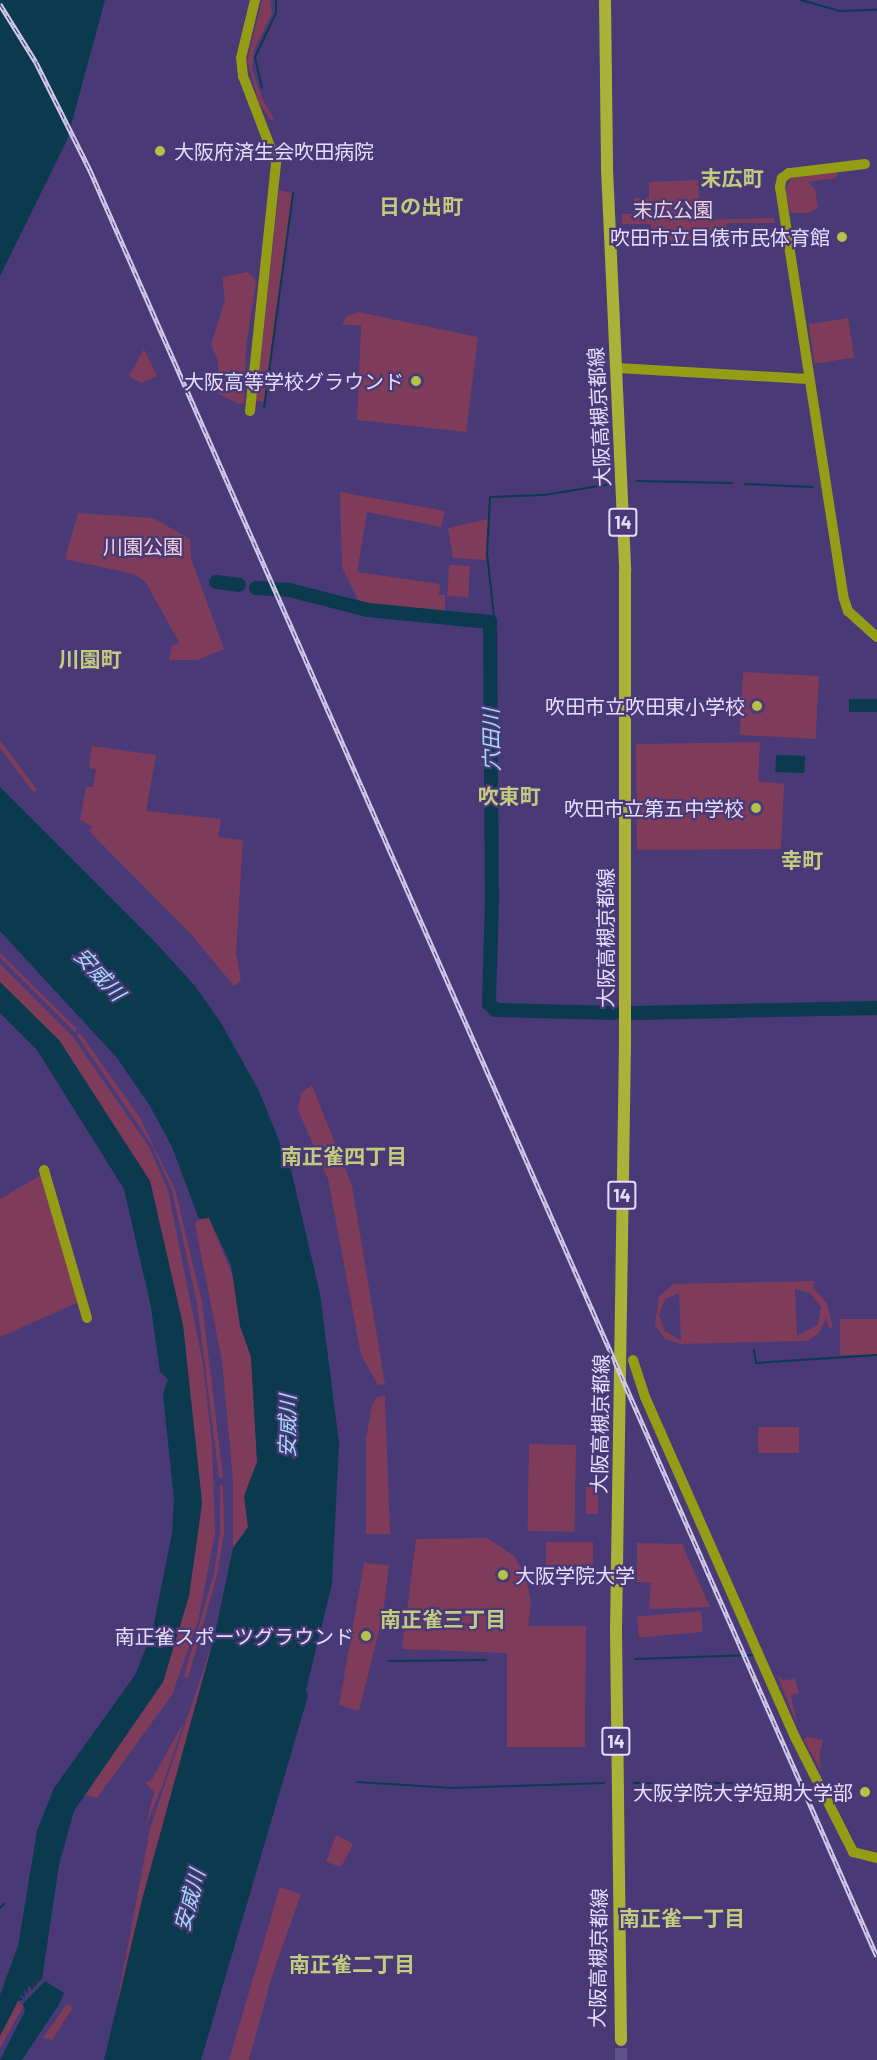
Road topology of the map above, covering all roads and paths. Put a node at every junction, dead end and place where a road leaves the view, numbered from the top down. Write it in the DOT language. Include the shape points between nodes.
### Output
graph roads {
  1 [pos="255,0"];
  2 [pos="605,0"];
  3 [pos="865,164"];
  4 [pos="617,368"];
  5 [pos="808,379"];
  6 [pos="250,411"];
  7 [pos="877,637"];
  8 [pos="44,1170"];
  9 [pos="87,1318"];
  10 [pos="633,1360"];
  11 [pos="877,1858"];
  12 [pos="618,2040"];
  1 -- 6 [label="street" via="241,58 243,76 276,162"];
  2 -- 4 [label="main road, 大阪高槻京都線 / 14" via="607,169"];
  3 -- 5 [label="street" via="789,173 780,181"];
  4 -- 5 [label="street"];
  4 -- 12 [label="main road, 大阪高槻京都線 / 14" via="625,572 616,1632"];
  5 -- 7 [label="street" via="844,599 848,611"];
  8 -- 9 [label="street"];
  10 -- 11 [label="street, 大阪高槻京都線" via="645,1397 796,1739 853,1852"];
}
